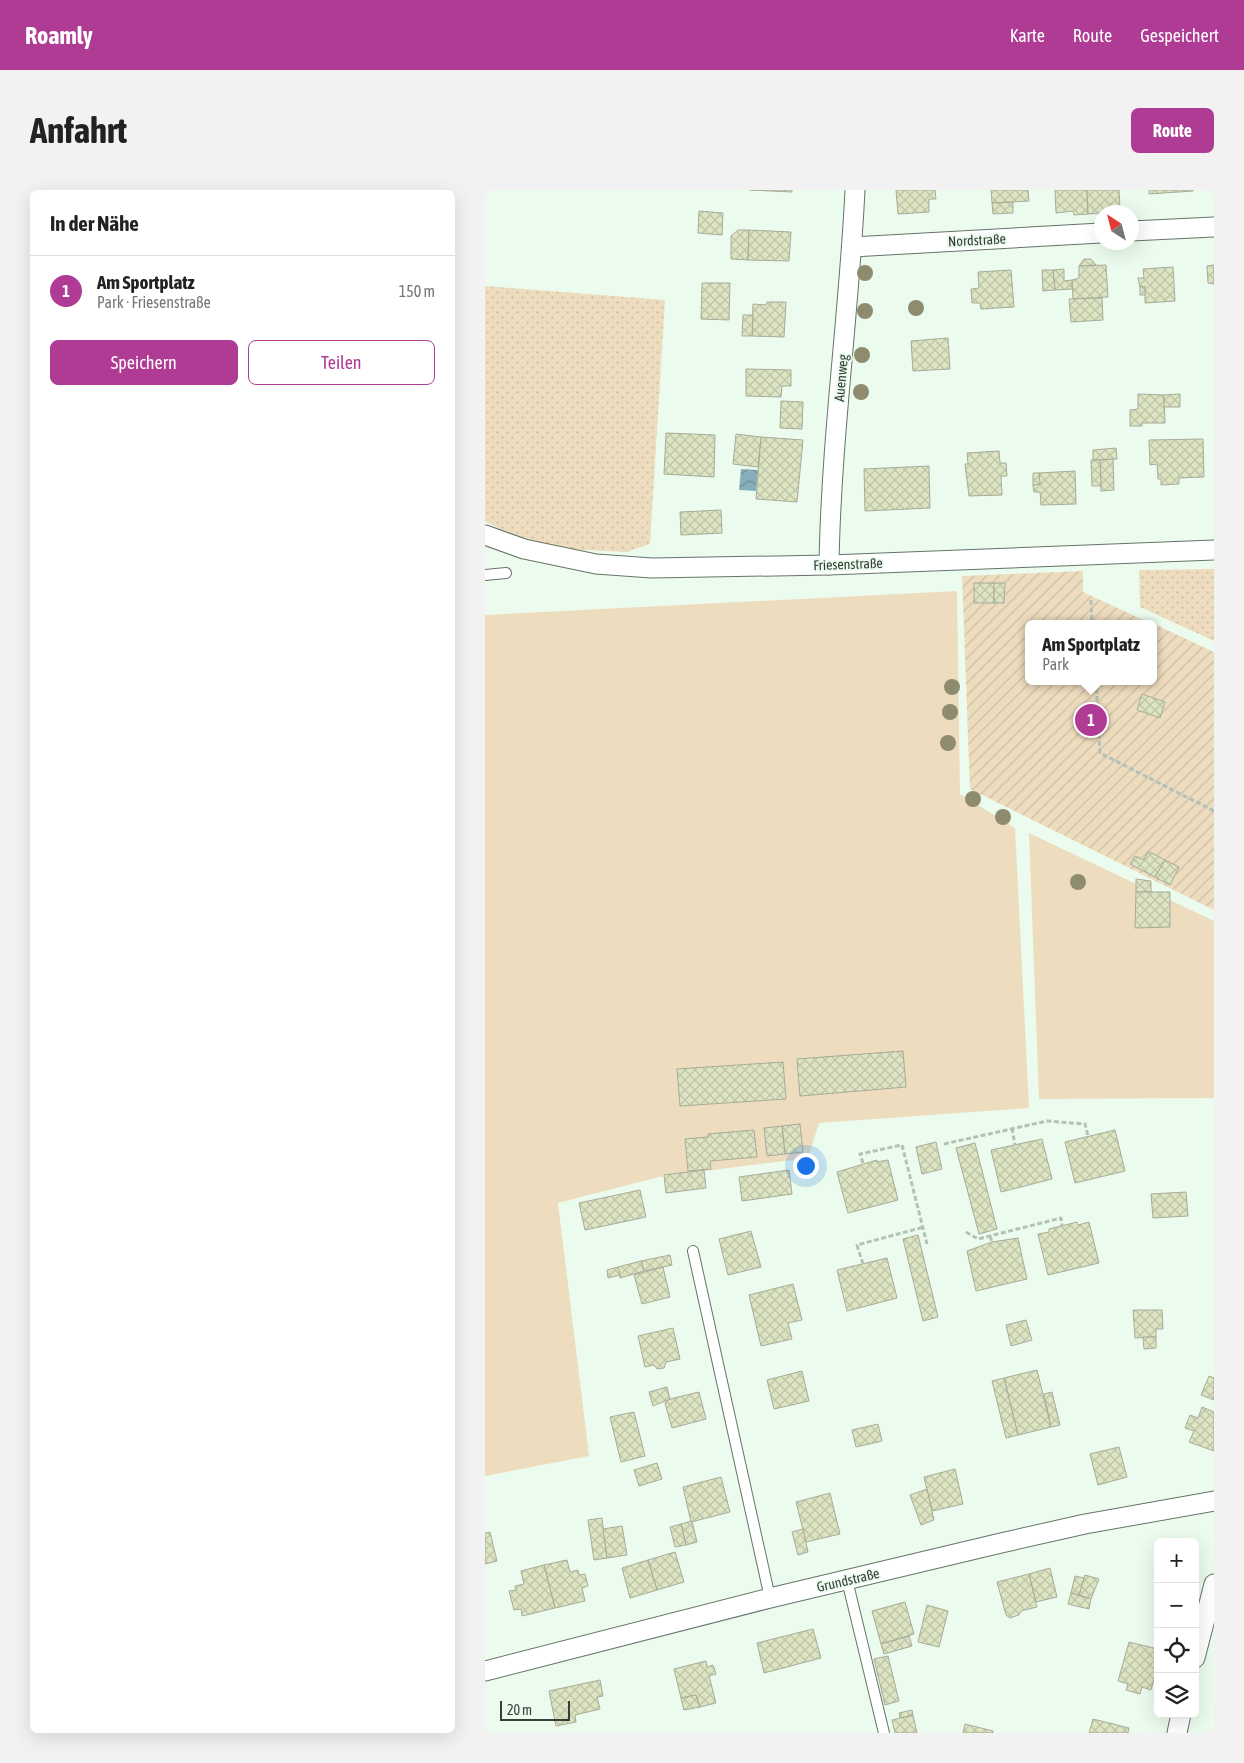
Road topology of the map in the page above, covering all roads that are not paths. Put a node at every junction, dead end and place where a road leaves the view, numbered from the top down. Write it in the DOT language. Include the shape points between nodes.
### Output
graph roads {
  1 [pos="855,190"];
  2 [pos="1214,227"];
  3 [pos="1139,232"];
  4 [pos="1094,233"];
  5 [pos="852,246"];
  6 [pos="485,535"];
  7 [pos="1214,550"];
  8 [pos="829,565"];
  9 [pos="506,573"];
  10 [pos="485,575"];
  11 [pos="693,1251"];
  12 [pos="1214,1501"];
  13 [pos="847,1580"];
  14 [pos="1214,1584"];
  15 [pos="770,1598"];
  16 [pos="1199,1642"];
  17 [pos="485,1671"];
  18 [pos="1180,1718"];
  19 [pos="884,1733"];
  20 [pos="1177,1733"];
  1 -- 5 [label="street, Auenweg"];
  2 -- 3 [label="street"];
  4 -- 5 [label="street, Nordstraße"];
  5 -- 8 [label="street, Auenweg" via="831,490"];
  6 -- 8 [label="street, Friesenstraße" via="524,549 596,564 652,568"];
  7 -- 8 [label="street, Friesenstraße"];
  9 -- 10 [label="lane"];
  11 -- 15 [label="lane"];
  12 -- 13 [label="street, Grundstraße" via="1085,1524"];
  13 -- 15 [label="street, Grundstraße"];
  13 -- 19 [label="lane"];
  14 -- 16 [label="street"];
  15 -- 17 [label="street, Grundstraße"];
  18 -- 20 [label="street"];
}
